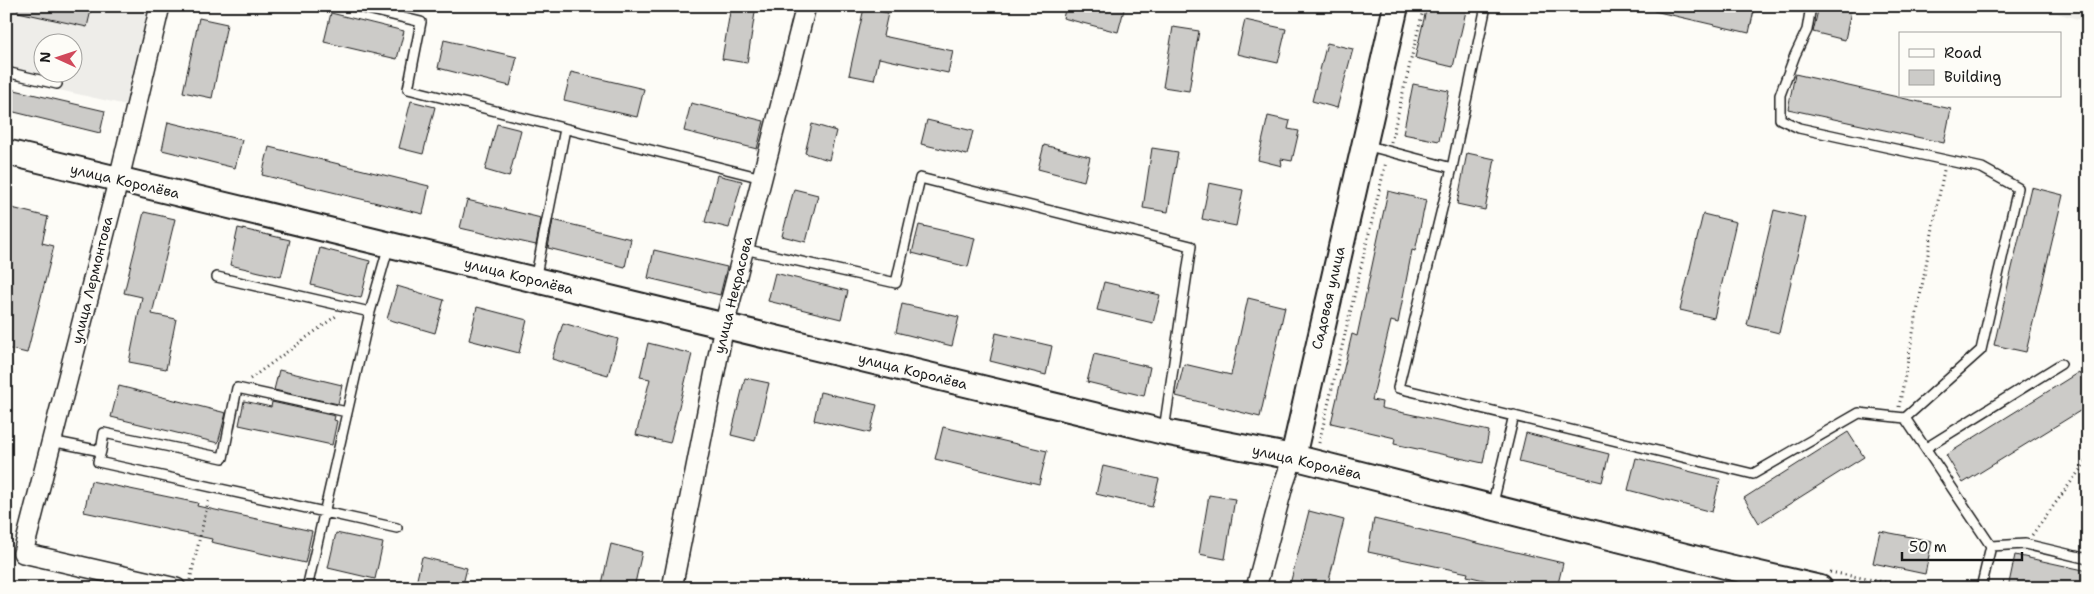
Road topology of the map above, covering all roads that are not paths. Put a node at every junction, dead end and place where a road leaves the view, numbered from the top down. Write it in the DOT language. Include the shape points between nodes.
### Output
graph roads {
  1 [pos="160,6"];
  2 [pos="355,6"];
  3 [pos="806,6"];
  4 [pos="1396,6"];
  5 [pos="1486,6"];
  6 [pos="1812,6"];
  7 [pos="6,72"];
  8 [pos="57,84"];
  9 [pos="566,128"];
  10 [pos="1363,144"];
  11 [pos="6,152"];
  12 [pos="1452,168"];
  13 [pos="762,178"];
  14 [pos="118,179"];
  15 [pos="389,244"];
  16 [pos="744,248"];
  17 [pos="217,276"];
  18 [pos="535,280"];
  19 [pos="370,312"];
  20 [pos="724,326"];
  21 [pos="2061,364"];
  22 [pos="347,412"];
  23 [pos="1514,415"];
  24 [pos="1901,417"];
  25 [pos="1164,432"];
  26 [pos="51,441"];
  27 [pos="1926,448"];
  28 [pos="100,451"];
  29 [pos="1293,457"];
  30 [pos="1492,508"];
  31 [pos="324,512"];
  32 [pos="397,528"];
  33 [pos="1991,546"];
  34 [pos="2088,559"];
  35 [pos="176,588"];
  36 [pos="307,588"];
  37 [pos="672,588"];
  38 [pos="1256,588"];
  39 [pos="1820,588"];
  40 [pos="1981,588"];
  1 -- 14 [label="street, улица Лермонтова"];
  2 -- 9 [label="lane" via="421,22 408,89"];
  3 -- 13 [label="street, улица Некрасова"];
  4 -- 10 [label="street, Садовая улица"];
  5 -- 12 [label="lane"];
  6 -- 24 [label="lane" via="1807,30 1780,94 1780,119 1799,128 1982,168 2018,188 1981,350"];
  7 -- 8 [label="lane"];
  9 -- 13 [label="lane"];
  9 -- 18 [label="lane"];
  10 -- 12 [label="lane"];
  10 -- 29 [label="street, Садовая улица"];
  11 -- 14 [label="street, улица Королёва"];
  12 -- 23 [label="lane" via="1398,388"];
  13 -- 16 [label="street, улица Некрасова"];
  14 -- 15 [label="street, улица Королёва"];
  14 -- 26 [label="street, улица Лермонтова"];
  15 -- 18 [label="street, улица Королёва"];
  15 -- 19 [label="lane"];
  16 -- 20 [label="street, улица Некрасова"];
  16 -- 25 [label="lane" via="896,283 920,178 1191,246"];
  17 -- 19 [label="lane"];
  18 -- 20 [label="street, улица Королёва"];
  19 -- 22 [label="lane"];
  20 -- 25 [label="street, улица Королёва"];
  20 -- 37 [label="street, улица Некрасова"];
  21 -- 27 [label="lane"];
  22 -- 28 [label="lane" via="237,388 223,458 104,433"];
  22 -- 31 [label="lane"];
  23 -- 24 [label="lane" via="1753,474 1859,413"];
  23 -- 30 [label="lane"];
  24 -- 27 [label="lane"];
  25 -- 29 [label="street, улица Королёва"];
  26 -- 28 [label="lane"];
  26 -- 35 [label="street, улица Лермонтова" via="23,553"];
  27 -- 33 [label="lane"];
  28 -- 31 [label="lane" via="98,462"];
  29 -- 30 [label="street, улица Королёва"];
  29 -- 38 [label="street, Садовая улица"];
  30 -- 39 [label="street, улица Королёва"];
  31 -- 32 [label="lane"];
  31 -- 36 [label="lane"];
  33 -- 34 [label="lane" via="2025,544"];
  33 -- 40 [label="lane"];
}
